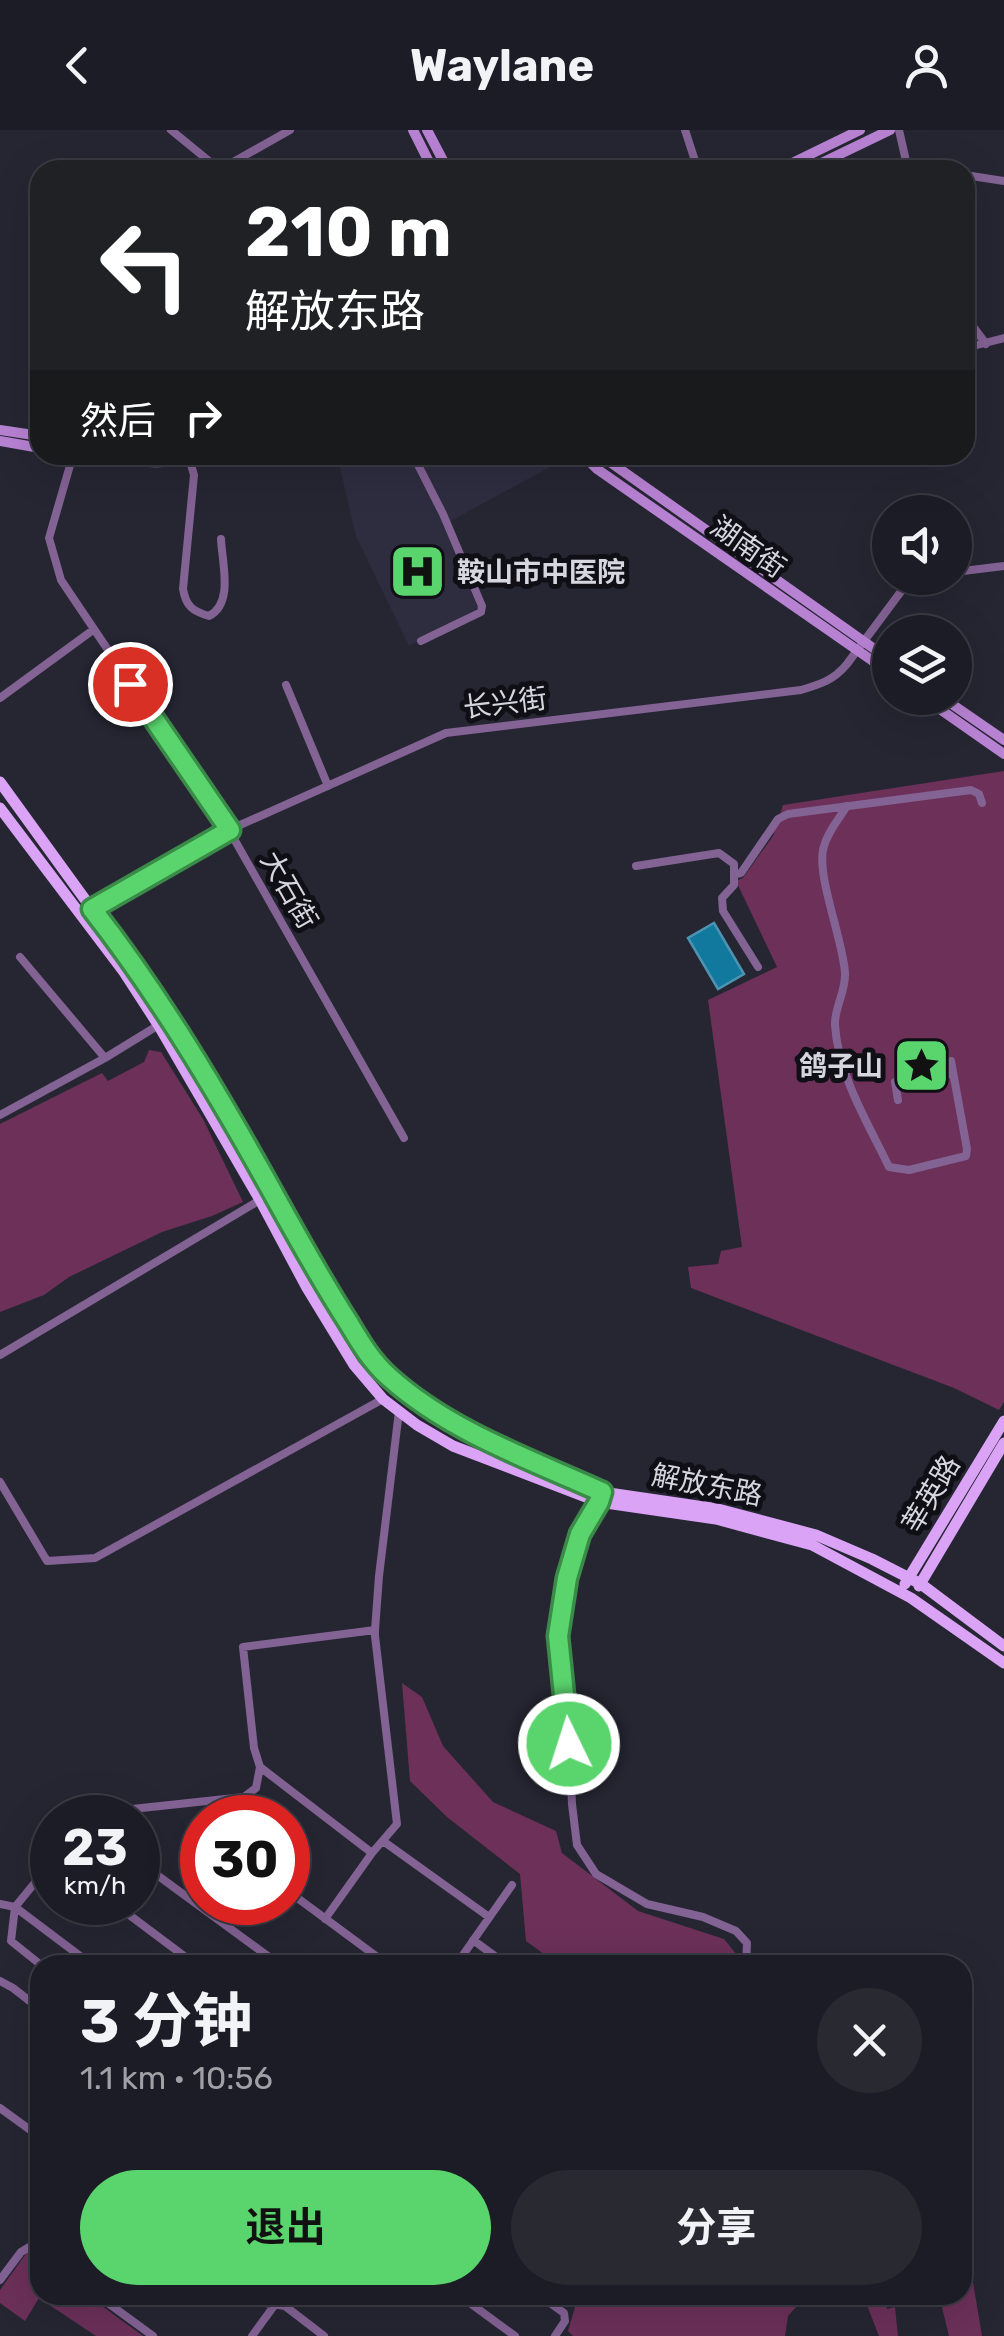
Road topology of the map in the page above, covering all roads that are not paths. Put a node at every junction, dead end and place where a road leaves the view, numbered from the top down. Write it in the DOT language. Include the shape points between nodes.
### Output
graph roads {
  1 [pos="171,130"];
  2 [pos="290,130"];
  3 [pos="412,130"];
  4 [pos="427,130"];
  5 [pos="685,130"];
  6 [pos="860,130"];
  7 [pos="890,130"];
  8 [pos="899,130"];
  9 [pos="210,160"];
  10 [pos="237,160"];
  11 [pos="428,160"];
  12 [pos="443,160"];
  13 [pos="695,160"];
  14 [pos="798,160"];
  15 [pos="828,160"];
  16 [pos="906,160"];
  17 [pos="975,177"];
  18 [pos="1004,181"];
  19 [pos="975,329"];
  20 [pos="1004,338"];
  21 [pos="986,344"];
  22 [pos="975,346"];
  23 [pos="0,430"];
  24 [pos="30,434"];
  25 [pos="0,441"];
  26 [pos="30,446"];
  27 [pos="70,465"];
  28 [pos="191,465"];
  29 [pos="418,465"];
  30 [pos="595,465"];
  31 [pos="614,465"];
  32 [pos="221,539"];
  33 [pos="1004,566"];
  34 [pos="972,570"];
  35 [pos="898,595"];
  36 [pos="93,630"];
  37 [pos="421,641"];
  38 [pos="860,645"];
  39 [pos="872,651"];
  40 [pos="872,657"];
  41 [pos="286,685"];
  42 [pos="0,698"];
  43 [pos="948,715"];
  44 [pos="968,715"];
  45 [pos="1004,740"];
  46 [pos="1004,754"];
  47 [pos="0,782"];
  48 [pos="328,786"];
  49 [pos="982,802"];
  50 [pos="848,806"];
  51 [pos="0,808"];
  52 [pos="230,830"];
  53 [pos="636,866"];
  54 [pos="736,874"];
  55 [pos="92,909"];
  56 [pos="20,957"];
  57 [pos="758,968"];
  58 [pos="170,1018"];
  59 [pos="158,1026"];
  60 [pos="105,1058"];
  61 [pos="951,1061"];
  62 [pos="953,1073"];
  63 [pos="898,1100"];
  64 [pos="0,1115"];
  65 [pos="404,1138"];
  66 [pos="260,1200"];
  67 [pos="0,1355"];
  68 [pos="383,1400"];
  69 [pos="399,1411"];
  70 [pos="1004,1421"];
  71 [pos="1004,1443"];
  72 [pos="0,1482"];
  73 [pos="601,1497"];
  74 [pos="915,1581"];
  75 [pos="905,1595"];
  76 [pos="376,1630"];
  77 [pos="1004,1646"];
  78 [pos="1004,1663"];
  79 [pos="260,1767"];
  80 [pos="247,1795"];
  81 [pos="382,1840"];
  82 [pos="372,1853"];
  83 [pos="160,1877"];
  84 [pos="512,1884"];
  85 [pos="30,1889"];
  86 [pos="0,1905"];
  87 [pos="15,1907"];
  88 [pos="310,1908"];
  89 [pos="489,1916"];
  90 [pos="326,1919"];
  91 [pos="143,1925"];
  92 [pos="473,1940"];
  93 [pos="79,1955"];
  94 [pos="183,1955"];
  95 [pos="266,1955"];
  96 [pos="375,1955"];
  97 [pos="463,1955"];
  98 [pos="493,1955"];
  99 [pos="746,1955"];
  100 [pos="30,1956"];
  101 [pos="0,1981"];
  102 [pos="30,2002"];
  103 [pos="0,2108"];
  104 [pos="30,2130"];
  105 [pos="30,2247"];
  106 [pos="0,2280"];
  107 [pos="111,2305"];
  108 [pos="274,2305"];
  109 [pos="280,2305"];
  110 [pos="473,2305"];
  111 [pos="553,2305"];
  112 [pos="153,2336"];
  113 [pos="252,2336"];
  114 [pos="324,2336"];
  115 [pos="515,2336"];
  116 [pos="555,2336"];
  1 -- 9 [label="street"];
  2 -- 10 [label="street"];
  3 -- 11 [label="main road"];
  4 -- 12 [label="main road"];
  5 -- 13 [label="street"];
  6 -- 14 [label="main road"];
  7 -- 15 [label="main road"];
  8 -- 16 [label="street"];
  17 -- 18 [label="street"];
  19 -- 21 [label="street"];
  20 -- 21 [label="street"];
  21 -- 22 [label="street"];
  23 -- 24 [label="main road"];
  25 -- 26 [label="main road"];
  27 -- 36 [label="street, 大石街" via="49,538 61,580"];
  28 -- 32 [label="street" via="183,589 185,602 209,616 224,598"];
  29 -- 37 [label="street" via="482,606"];
  30 -- 38 [label="main road, 湖南街"];
  31 -- 38 [label="main road, 湖南街"];
  33 -- 34 [label="street"];
  35 -- 38 [label="street, 长兴街"];
  36 -- 42 [label="street"];
  36 -- 52 [label="street, 大石街"];
  38 -- 39 [label="main road, 湖南街"];
  38 -- 40 [label="main road, 湖南街"];
  38 -- 48 [label="street, 长兴街" via="824,684 446,733"];
  41 -- 48 [label="street"];
  43 -- 46 [label="main road"];
  44 -- 45 [label="main road"];
  47 -- 55 [label="main road, 解放东路"];
  48 -- 52 [label="street, 长兴街"];
  49 -- 50 [label="street" via="972,790"];
  50 -- 54 [label="street" via="778,818"];
  50 -- 62 [label="street" via="822,848 845,973 834,1021 846,1078 889,1167 909,1170 966,1156"];
  51 -- 59 [label="main road, 解放东路"];
  52 -- 55 [label="street, 长兴街"];
  52 -- 65 [label="street, 大石街"];
  53 -- 54 [label="street" via="718,854 734,864"];
  54 -- 57 [label="street" via="722,898 723,912"];
  55 -- 58 [label="main road, 解放东路"];
  56 -- 60 [label="street"];
  58 -- 59 [label="street"];
  58 -- 73 [label="main road, 解放东路" via="370,1357 402,1387 476,1435"];
  59 -- 60 [label="street"];
  59 -- 66 [label="main road, 解放东路"];
  60 -- 64 [label="street"];
  61 -- 62 [label="street"];
  62 -- 63 [label="street" via="896,1082"];
  66 -- 67 [label="street"];
  66 -- 68 [label="main road, 解放东路" via="354,1365"];
  68 -- 69 [label="main road, 解放东路"];
  68 -- 72 [label="street" via="95,1558 47,1561"];
  69 -- 73 [label="main road, 解放东路" via="453,1446"];
  69 -- 76 [label="street"];
  70 -- 74 [label="main road, 莘英路"];
  71 -- 74 [label="main road, 莘英路"];
  73 -- 74 [label="main road, 解放东路" via="718,1509 816,1535"];
  73 -- 75 [label="main road, 解放东路" via="812,1545"];
  73 -- 99 [label="street" via="580,1534 558,1636 577,1846 596,1874 647,1904 736,1931 747,1943"];
  74 -- 75 [label="main road, 莘英路"];
  74 -- 77 [label="main road, 解放东路"];
  75 -- 78 [label="main road, 解放东路"];
  76 -- 79 [label="street" via="243,1647"];
  76 -- 81 [label="street" via="396,1824"];
  79 -- 80 [label="street" via="256,1788"];
  79 -- 82 [label="street"];
  81 -- 82 [label="street"];
  81 -- 89 [label="street"];
  82 -- 90 [label="street"];
  83 -- 95 [label="street"];
  84 -- 89 [label="street"];
  85 -- 87 [label="street"];
  86 -- 87 [label="street"];
  87 -- 93 [label="street"];
  87 -- 100 [label="street" via="11,1940"];
  88 -- 90 [label="street"];
  89 -- 92 [label="street"];
  90 -- 96 [label="street"];
  91 -- 94 [label="street"];
  92 -- 97 [label="street"];
  92 -- 98 [label="street"];
  101 -- 102 [label="street"];
  103 -- 104 [label="street"];
  105 -- 106 [label="street"];
  107 -- 112 [label="street"];
  108 -- 113 [label="street"];
  109 -- 114 [label="street"];
  110 -- 115 [label="street"];
  111 -- 116 [label="street" via="565,2322"];
}
